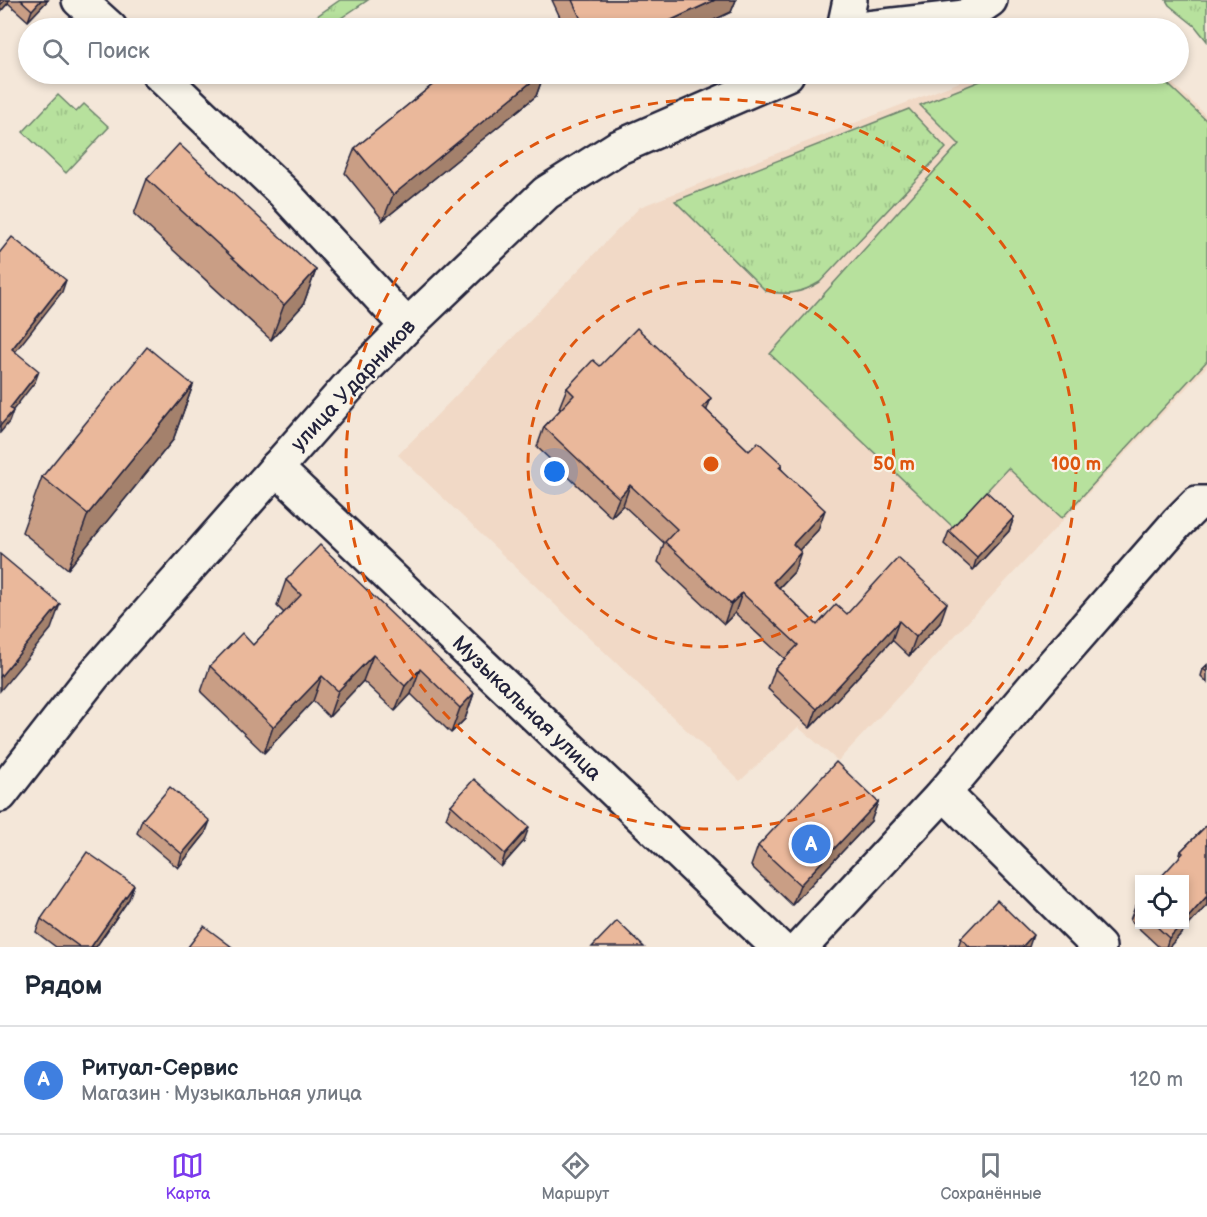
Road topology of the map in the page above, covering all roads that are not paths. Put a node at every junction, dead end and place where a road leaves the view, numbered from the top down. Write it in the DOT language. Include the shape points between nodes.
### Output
graph roads {
  1 [pos="79,0"];
  2 [pos="850,0"];
  3 [pos="990,0"];
  4 [pos="99,18"];
  5 [pos="846,18"];
  6 [pos="956,18"];
  7 [pos="170,84"];
  8 [pos="764,84"];
  9 [pos="406,326"];
  10 [pos="276,468"];
  11 [pos="1207,503"];
  12 [pos="3,783"];
  13 [pos="944,793"];
  14 [pos="778,947"];
  15 [pos="801,947"];
  16 [pos="1099,947"];
  1 -- 4 [label="street"];
  2 -- 5 [label="street"];
  3 -- 6 [label="street" via="965,17"];
  7 -- 9 [label="street" via="283,192"];
  8 -- 9 [label="street, улица Ударников" via="617,148 546,193"];
  9 -- 10 [label="street, улица Ударников"];
  10 -- 12 [label="street, улица Ударников"];
  10 -- 14 [label="street, Музыкальная улица"];
  11 -- 13 [label="street" via="1197,502"];
  13 -- 15 [label="street"];
  13 -- 16 [label="street"];
}
